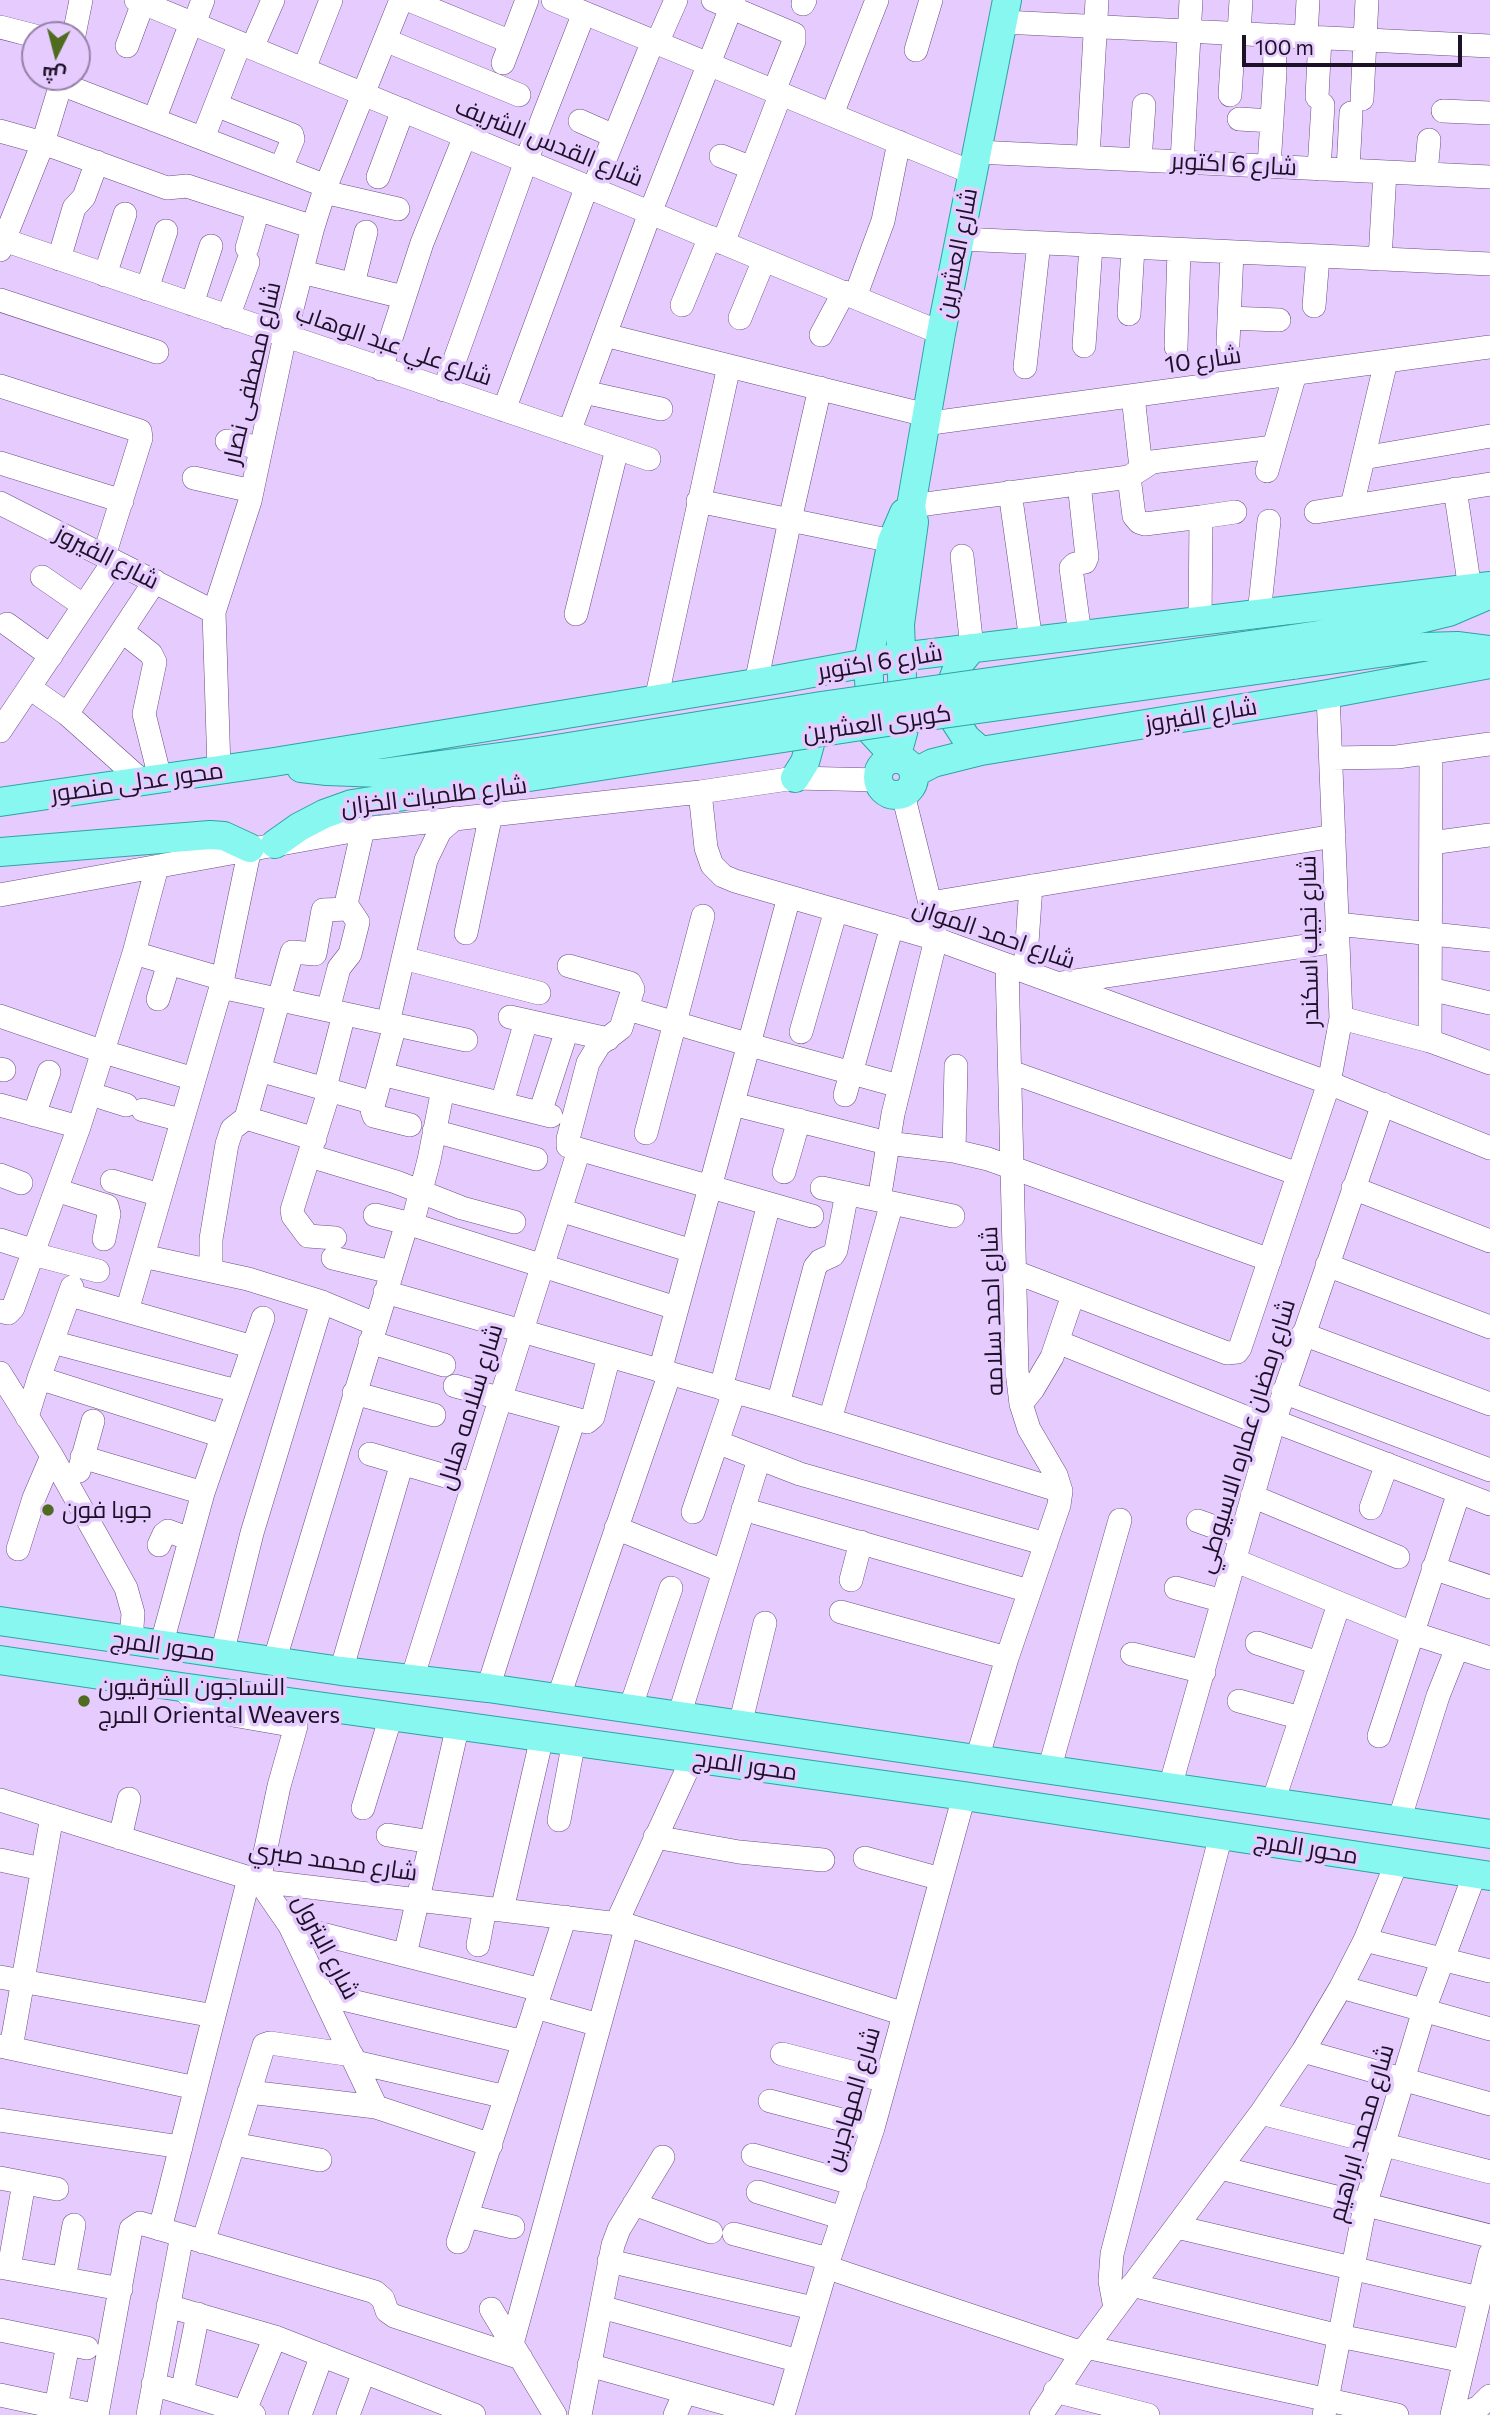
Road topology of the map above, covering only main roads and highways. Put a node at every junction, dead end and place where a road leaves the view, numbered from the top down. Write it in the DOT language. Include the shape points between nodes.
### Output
graph roads {
  1 [pos="1005,11"];
  2 [pos="911,506"];
  3 [pos="1483,590"];
  4 [pos="972,648"];
  5 [pos="1490,650"];
  6 [pos="1293,652"];
  7 [pos="900,657"];
  8 [pos="868,662"];
  9 [pos="1490,664"];
  10 [pos="768,681"];
  11 [pos="981,751"];
  12 [pos="274,762"];
  13 [pos="547,763"];
  14 [pos="904,775"];
  15 [pos="795,778"];
  16 [pos="878,780"];
  17 [pos="0,802"];
  18 [pos="0,852"];
  19 [pos="0,1621"];
  20 [pos="0,1660"];
  21 [pos="740,1725"];
  22 [pos="733,1763"];
  23 [pos="1490,1834"];
  24 [pos="1482,1874"];
  1 -- 2 [label="main road, شارع العشرين"];
  2 -- 7 [label="main road, شارع العشرين" via="914,522"];
  2 -- 8 [label="main road, شارع العشرين" via="899,519 892,541"];
  3 -- 4 [label="main road, شارع 6 اكتوبر"];
  3 -- 6 [label="main road, كوبرى العشرين" via="1449,612"];
  4 -- 7 [label="main road, شارع 6 اكتوبر"];
  4 -- 11 [label="main road" via="955,673 950,702 955,721"];
  5 -- 6 [label="main road, كوبرى العشرين" via="1457,646"];
  6 -- 13 [label="main road, كوبرى العشرين, bridge" via="821,706"];
  7 -- 8 [label="main road, شارع 6 اكتوبر"];
  7 -- 14 [label="main road, شارع العشرين"];
  8 -- 10 [label="main road, شارع 6 اكتوبر"];
  8 -- 14 [label="main road, شارع العشرين" via="872,732"];
  9 -- 11 [label="main road, شارع الفيروز"];
  10 -- 12 [label="main road, شارع 6 اكتوبر"];
  10 -- 15 [label="main road" via="800,699 805,707 810,744"];
  11 -- 14 [label="main road, شارع الفيروز"];
  12 -- 13 [label="main road, كوبرى العشرين" via="327,771 381,773"];
  12 -- 17 [label="main road, محور عدلى منصور"];
  13 -- 18 [label="main road, كوبرى العشرين" via="352,804 263,846 210,835"];
  14 -- 16 [label="main road" via="884,763"];
  19 -- 21 [label="main road, محور المرج"];
  20 -- 22 [label="main road, محور المرج"];
  21 -- 22 [label="main road"];
  21 -- 23 [label="main road, محور المرج"];
  22 -- 24 [label="main road, محور المرج"];
}
